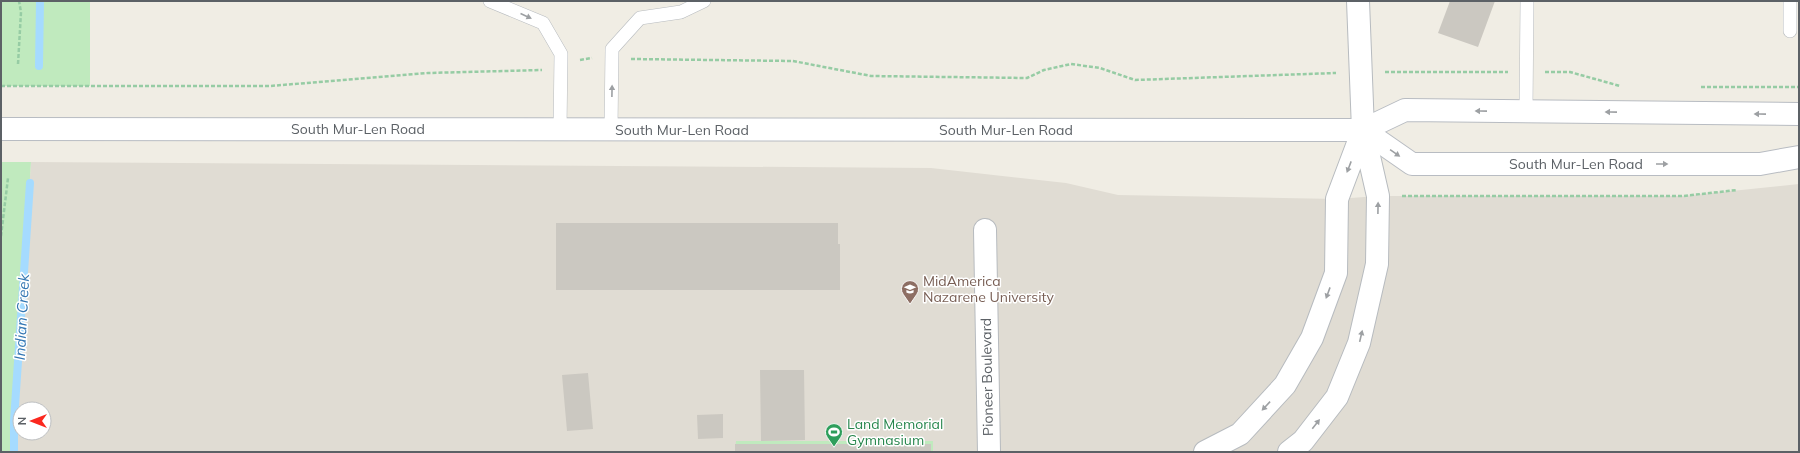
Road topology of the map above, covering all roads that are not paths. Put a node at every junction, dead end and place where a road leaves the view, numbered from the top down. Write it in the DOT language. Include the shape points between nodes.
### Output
graph roads {
  1 [pos="490,1"];
  2 [pos="704,1"];
  3 [pos="1358,1"];
  4 [pos="1527,1"];
  5 [pos="1790,1"];
  6 [pos="1790,31"];
  7 [pos="1526,111"];
  8 [pos="1799,114"];
  9 [pos="1,129"];
  10 [pos="560,130"];
  11 [pos="612,130"];
  12 [pos="1363,130"];
  13 [pos="1799,157"];
  14 [pos="985,230"];
  15 [pos="988,452"];
  16 [pos="1205,452"];
  17 [pos="1289,452"];
  1 -- 10 [label="lane, one-way" via="542,23 561,54"];
  11 -- 2 [label="lane, one-way" via="612,49 640,18 681,12"];
  3 -- 12 [label="main road"];
  4 -- 7 [label="lane"];
  5 -- 6 [label="lane"];
  8 -- 7 [label="main road, South Mur-Len Road, one-way"];
  7 -- 12 [label="main road, South Mur-Len Road, one-way" via="1405,110"];
  9 -- 10 [label="main road, South Mur-Len Road"];
  10 -- 11 [label="main road, South Mur-Len Road"];
  11 -- 12 [label="main road, South Mur-Len Road"];
  12 -- 13 [label="main road, South Mur-Len Road, one-way" via="1412,164 1760,164"];
  12 -- 16 [label="main road, one-way" via="1337,199 1336,273 1312,338 1285,385 1240,434"];
  17 -- 12 [label="main road, one-way" via="1303,441 1337,398 1359,343 1377,264 1378,196"];
  14 -- 15 [label="main road, Pioneer Boulevard"];
}
